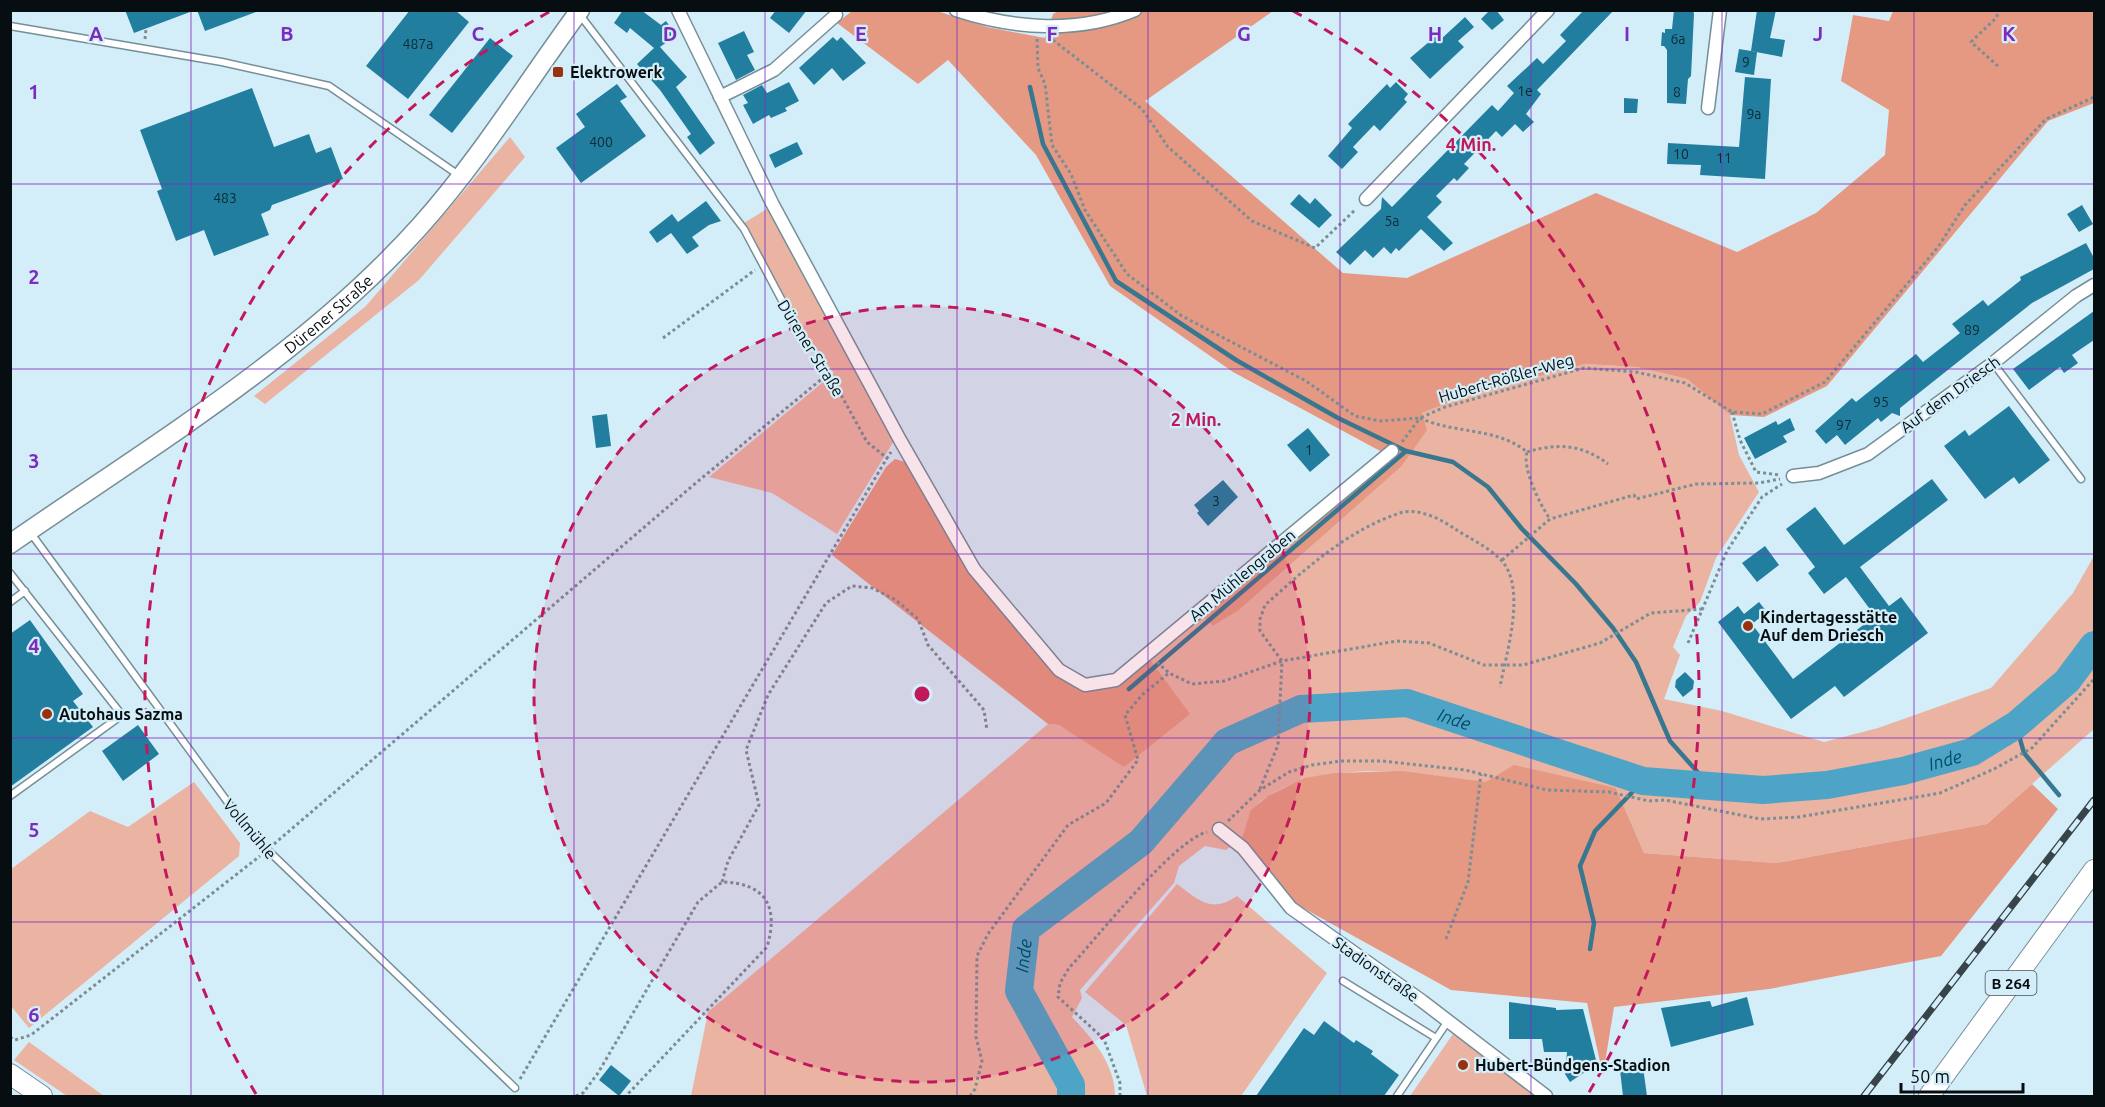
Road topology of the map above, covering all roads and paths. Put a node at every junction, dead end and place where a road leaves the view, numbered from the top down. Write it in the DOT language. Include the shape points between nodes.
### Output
graph roads {
  1 [pos="678,10"];
  2 [pos="956,10"];
  3 [pos="1135,10"];
  4 [pos="1548,10"];
  5 [pos="1720,10"];
  6 [pos="2000,10"];
  7 [pos="579,11"];
  8 [pos="836,15"];
  9 [pos="993,16"];
  10 [pos="10,26"];
  11 [pos="1037,28"];
  12 [pos="1998,66"];
  13 [pos="720,97"];
  14 [pos="2094,97"];
  15 [pos="1708,108"];
  16 [pos="461,176"];
  17 [pos="1366,199"];
  18 [pos="761,265"];
  19 [pos="2094,285"];
  20 [pos="796,327"];
  21 [pos="663,338"];
  22 [pos="1994,363"];
  23 [pos="828,373"];
  24 [pos="1732,412"];
  25 [pos="1420,418"];
  26 [pos="900,440"];
  27 [pos="1403,442"];
  28 [pos="1392,451"];
  29 [pos="1527,452"];
  30 [pos="887,458"];
  31 [pos="1608,464"];
  32 [pos="1793,476"];
  33 [pos="2081,479"];
  34 [pos="1550,519"];
  35 [pos="29,531"];
  36 [pos="10,544"];
  37 [pos="1502,560"];
  38 [pos="10,573"];
  39 [pos="25,591"];
  40 [pos="10,602"];
  41 [pos="1703,609"];
  42 [pos="1688,643"];
  43 [pos="1282,661"];
  44 [pos="1504,666"];
  45 [pos="1165,670"];
  46 [pos="1169,673"];
  47 [pos="2094,679"];
  48 [pos="1085,685"];
  49 [pos="1500,687"];
  50 [pos="987,730"];
  51 [pos="1481,774"];
  52 [pos="1260,790"];
  53 [pos="10,796"];
  54 [pos="1219,829"];
  55 [pos="266,851"];
  56 [pos="2094,870"];
  57 [pos="722,882"];
  58 [pos="1446,939"];
  59 [pos="1343,981"];
  60 [pos="1448,1021"];
  61 [pos="10,1037"];
  62 [pos="1436,1038"];
  63 [pos="10,1074"];
  64 [pos="515,1088"];
  65 [pos="42,1096"];
  66 [pos="576,1096"];
  67 [pos="626,1096"];
  68 [pos="970,1096"];
  69 [pos="1120,1096"];
  70 [pos="1397,1096"];
  71 [pos="1546,1096"];
  72 [pos="1929,1096"];
  1 -- 13 [label="street, Dürener Straße"];
  2 -- 9 [label="street"];
  3 -- 11 [label="street" via="1118,17"];
  4 -- 17 [label="street"];
  5 -- 15 [label="street"];
  6 -- 12 [label="path" via="1971,42"];
  7 -- 16 [label="street, Dürener Straße"];
  7 -- 18 [label="lane, Dürener Straße" via="744,229"];
  8 -- 13 [label="street" via="774,70"];
  9 -- 11 [label="street"];
  10 -- 16 [label="lane" via="222,62 329,86"];
  11 -- 17 [label="path" via="1142,109 1168,147 1252,221 1315,248"];
  11 -- 25 [label="path, Hubert-Rößler-Weg" via="1038,68 1045,84 1052,145 1071,174 1085,210 1127,274 1182,316 1306,381 1355,416 1380,421"];
  13 -- 26 [label="street, Dürener Straße" via="772,203"];
  14 -- 24 [label="path, Hubert-Rößler-Weg" via="2046,119 2038,127 1965,205 1938,248 1825,382 1762,414"];
  16 -- 35 [label="street, Dürener Straße" via="421,225 346,301 263,369"];
  18 -- 20 [label="lane, Dürener Straße"];
  18 -- 21 [label="path"];
  19 -- 22 [label="street, Auf dem Driesch"];
  20 -- 23 [label="path, Dürener Straße"];
  22 -- 32 [label="street, Auf dem Driesch" via="1868,454 1819,473"];
  22 -- 33 [label="lane"];
  23 -- 30 [label="path, Dürener Straße" via="867,442"];
  23 -- 55 [label="path"];
  24 -- 25 [label="path, Hubert-Rößler-Weg" via="1685,383 1636,372 1584,368 1445,407"];
  24 -- 32 [label="path" via="1756,472"];
  25 -- 27 [label="path"];
  25 -- 29 [label="path" via="1440,427 1514,441"];
  26 -- 30 [label="path"];
  26 -- 48 [label="street, Dürener Straße" via="974,569 1059,670"];
  28 -- 48 [label="street, Am Mühlengraben" via="1116,680"];
  29 -- 31 [label="path" via="1563,445 1585,450"];
  29 -- 34 [label="path" via="1524,461 1541,507"];
  30 -- 64 [label="path"];
  32 -- 34 [label="path" via="1760,483 1696,484 1636,499 1634,495 1611,499"];
  32 -- 41 [label="path" via="1762,497 1742,526"];
  34 -- 37 [label="path"];
  35 -- 36 [label="street, Dürener Straße"];
  35 -- 55 [label="lane, Vollmühle"];
  37 -- 43 [label="path" via="1451,526 1418,511 1401,512 1348,537 1265,605 1260,631"];
  37 -- 44 [label="path" via="1515,589"];
  38 -- 39 [label="lane"];
  39 -- 40 [label="lane"];
  39 -- 53 [label="lane" via="122,715"];
  41 -- 42 [label="path"];
  41 -- 44 [label="path" via="1651,613 1610,638 1560,656"];
  43 -- 44 [label="path" via="1397,641 1429,643 1484,665"];
  43 -- 46 [label="path" via="1224,681 1192,684"];
  43 -- 52 [label="path" via="1278,745"];
  44 -- 49 [label="path"];
  45 -- 46 [label="path"];
  46 -- 68 [label="path" via="1125,715 1138,760 1106,803 1068,825 988,934 977,956 976,1037 982,1062"];
  47 -- 51 [label="path" via="2032,748 1994,769 1940,793 1799,817 1760,819 1609,792 1547,790"];
  50 -- 57 [label="path" via="984,710 928,645 918,619 896,600 872,588 852,586 826,603 768,694 746,750 759,805 728,861"];
  51 -- 52 [label="path" via="1421,763 1341,761 1289,772"];
  51 -- 58 [label="path" via="1468,882"];
  52 -- 54 [label="path"];
  54 -- 60 [label="street, Stadionstraße" via="1243,848 1291,908"];
  54 -- 69 [label="path" via="1199,834 1164,863 1060,982 1058,997 1104,1039 1120,1083"];
  55 -- 61 [label="path" via="30,1035 15,1040"];
  55 -- 64 [label="lane, Vollmühle"];
  56 -- 72 [label="main road, B 264"];
  57 -- 66 [label="path" via="698,902 598,1073"];
  57 -- 67 [label="path" via="743,882 759,893 772,910 773,926 766,947"];
  59 -- 62 [label="lane"];
  60 -- 62 [label="lane"];
  60 -- 71 [label="street, Stadionstraße"];
  62 -- 70 [label="lane"];
  63 -- 65 [label="main road"];
}
